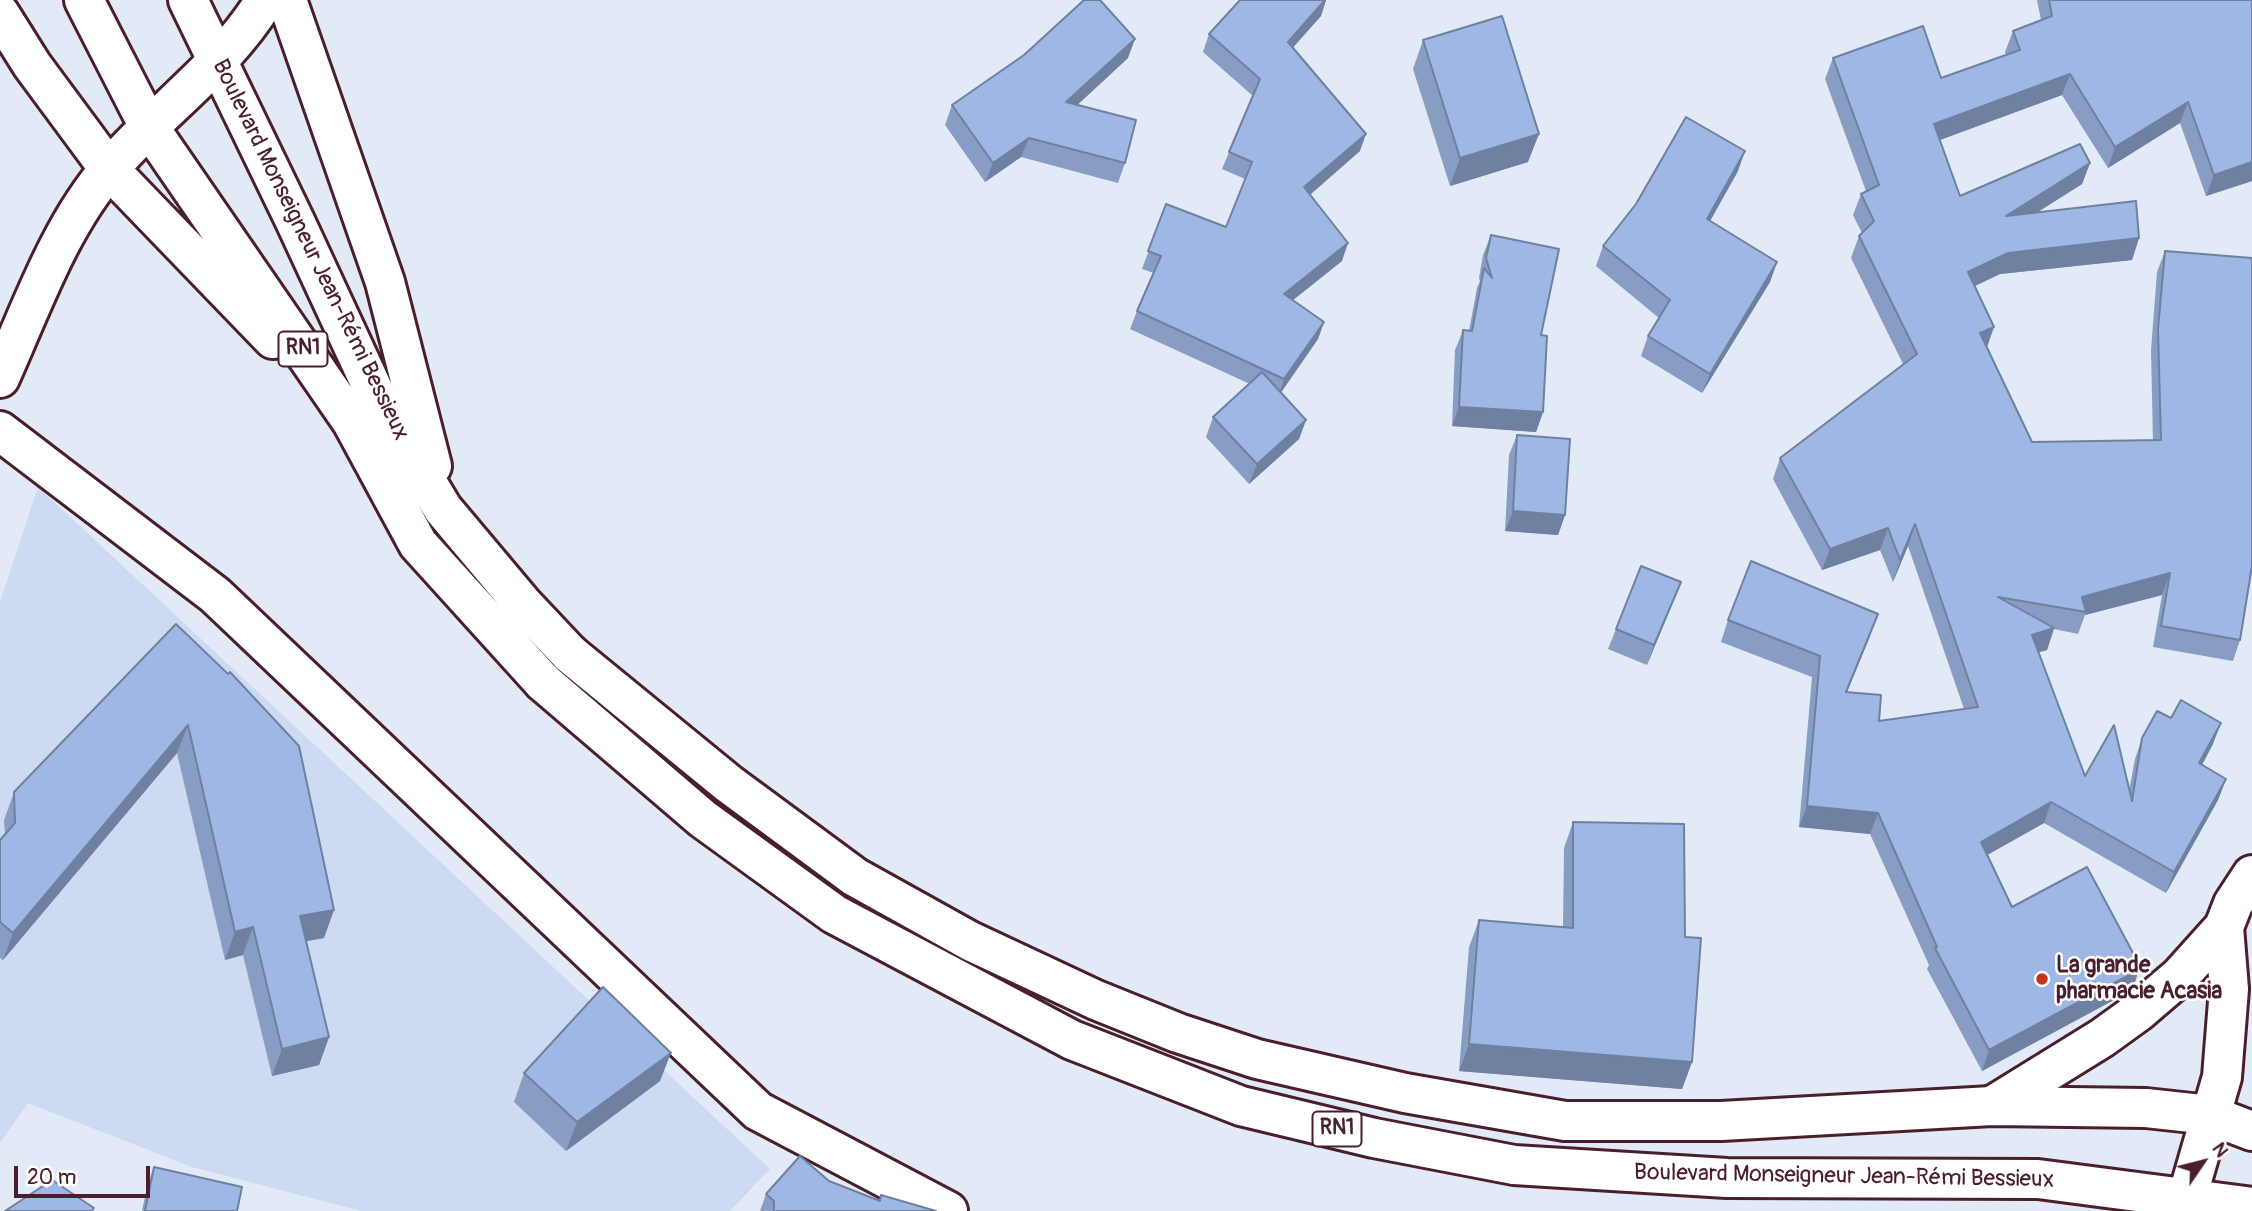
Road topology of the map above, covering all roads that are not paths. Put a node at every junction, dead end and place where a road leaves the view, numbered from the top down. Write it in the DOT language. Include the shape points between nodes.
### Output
graph roads {
  1 [pos="84,0"];
  2 [pos="188,0"];
  3 [pos="265,0"];
  4 [pos="287,0"];
  5 [pos="0,15"];
  6 [pos="218,60"];
  7 [pos="149,127"];
  8 [pos="109,169"];
  9 [pos="0,379"];
  10 [pos="352,422"];
  11 [pos="0,431"];
  12 [pos="443,509"];
  13 [pos="2252,875"];
  14 [pos="2224,927"];
  15 [pos="1992,1106"];
  16 [pos="2210,1115"];
  17 [pos="2252,1131"];
  18 [pos="2187,1198"];
  19 [pos="2252,1207"];
  20 [pos="948,1211"];
  1 -- 7 [label="main road, Boulevard Monseigneur Jean-Rémi Bessieux / RN1"];
  2 -- 6 [label="main road, Boulevard Monseigneur Jean-Rémi Bessieux / RN1"];
  3 -- 6 [label="main road" via="251,24"];
  4 -- 12 [label="main road" via="385,282"];
  5 -- 8 [label="main road"];
  6 -- 7 [label="main road"];
  6 -- 12 [label="main road, Boulevard Monseigneur Jean-Rémi Bessieux / RN1" via="378,400"];
  7 -- 8 [label="main road"];
  7 -- 10 [label="main road, Boulevard Monseigneur Jean-Rémi Bessieux / RN1"];
  8 -- 9 [label="main road" via="68,230"];
  8 -- 10 [label="main road"];
  10 -- 18 [label="main road, Boulevard Monseigneur Jean-Rémi Bessieux / RN1" via="418,544 543,682 704,819 834,914 1072,1040 1241,1106 1514,1165 1727,1178 2038,1179"];
  11 -- 20 [label="main road" via="215,595 758,1111"];
  12 -- 15 [label="main road, Boulevard Monseigneur Jean-Rémi Bessieux / RN1" via="570,654 729,784 855,877 970,941 1178,1033 1257,1059 1405,1093 1565,1121 1721,1121"];
  13 -- 14 [label="main road"];
  14 -- 15 [label="main road" via="2180,976 2138,1012"];
  14 -- 16 [label="main road" via="2229,989 2226,1051"];
  15 -- 16 [label="main road, Boulevard Monseigneur Jean-Rémi Bessieux / RN1" via="2146,1108"];
  16 -- 17 [label="main road, Boulevard Monseigneur Jean-Rémi Bessieux / RN1"];
  16 -- 18 [label="main road"];
  18 -- 19 [label="main road, Boulevard Monseigneur Jean-Rémi Bessieux / RN1"];
}
